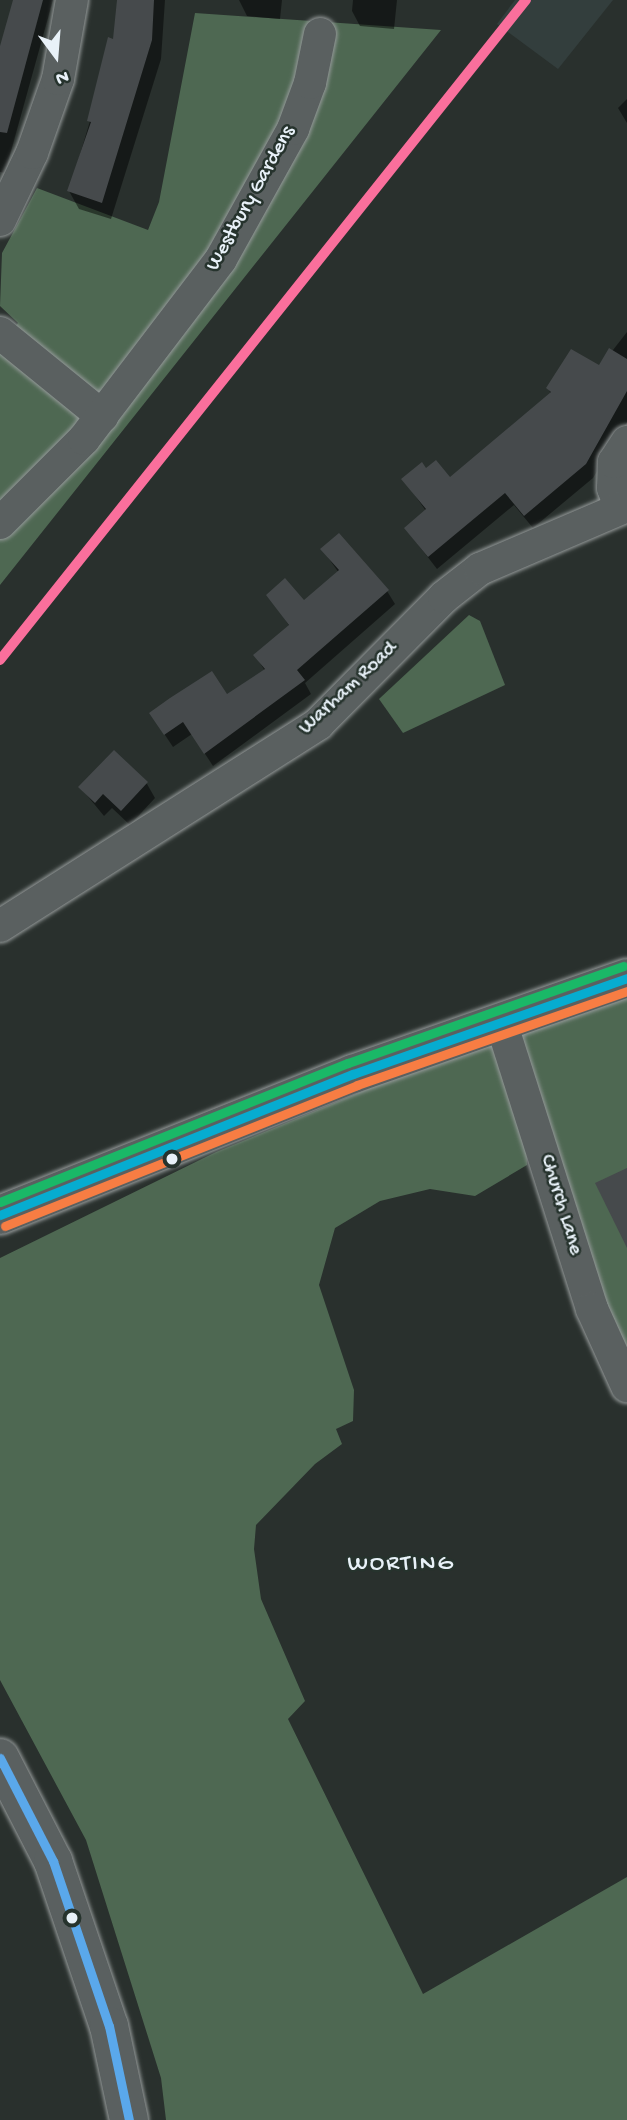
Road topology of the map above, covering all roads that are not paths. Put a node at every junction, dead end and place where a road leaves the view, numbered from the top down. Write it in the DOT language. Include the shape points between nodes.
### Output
graph roads {
  1 [pos="72,0"];
  2 [pos="320,34"];
  3 [pos="0,220"];
  4 [pos="0,333"];
  5 [pos="102,416"];
  6 [pos="627,442"];
  7 [pos="624,507"];
  8 [pos="0,523"];
  9 [pos="0,926"];
  10 [pos="627,978"];
  11 [pos="501,1022"];
  12 [pos="0,1215"];
  13 [pos="627,1385"];
  14 [pos="0,1758"];
  15 [pos="129,2120"];
  1 -- 3 [label="street" via="58,79 32,153"];
  2 -- 5 [label="street, Westbury Gardens" via="302,107 240,230 202,288"];
  4 -- 5 [label="street"];
  5 -- 8 [label="street, Westbury Gardens" via="65,460"];
  6 -- 7 [label="street" via="614,462 613,488"];
  7 -- 9 [label="street, Warham Road" via="480,569 444,597 318,724"];
  10 -- 11 [label="main road"];
  11 -- 12 [label="main road" via="200,1133"];
  11 -- 13 [label="street, Church Lane" via="592,1309"];
  14 -- 15 [label="main road" via="53,1861 109,2026"];
}
